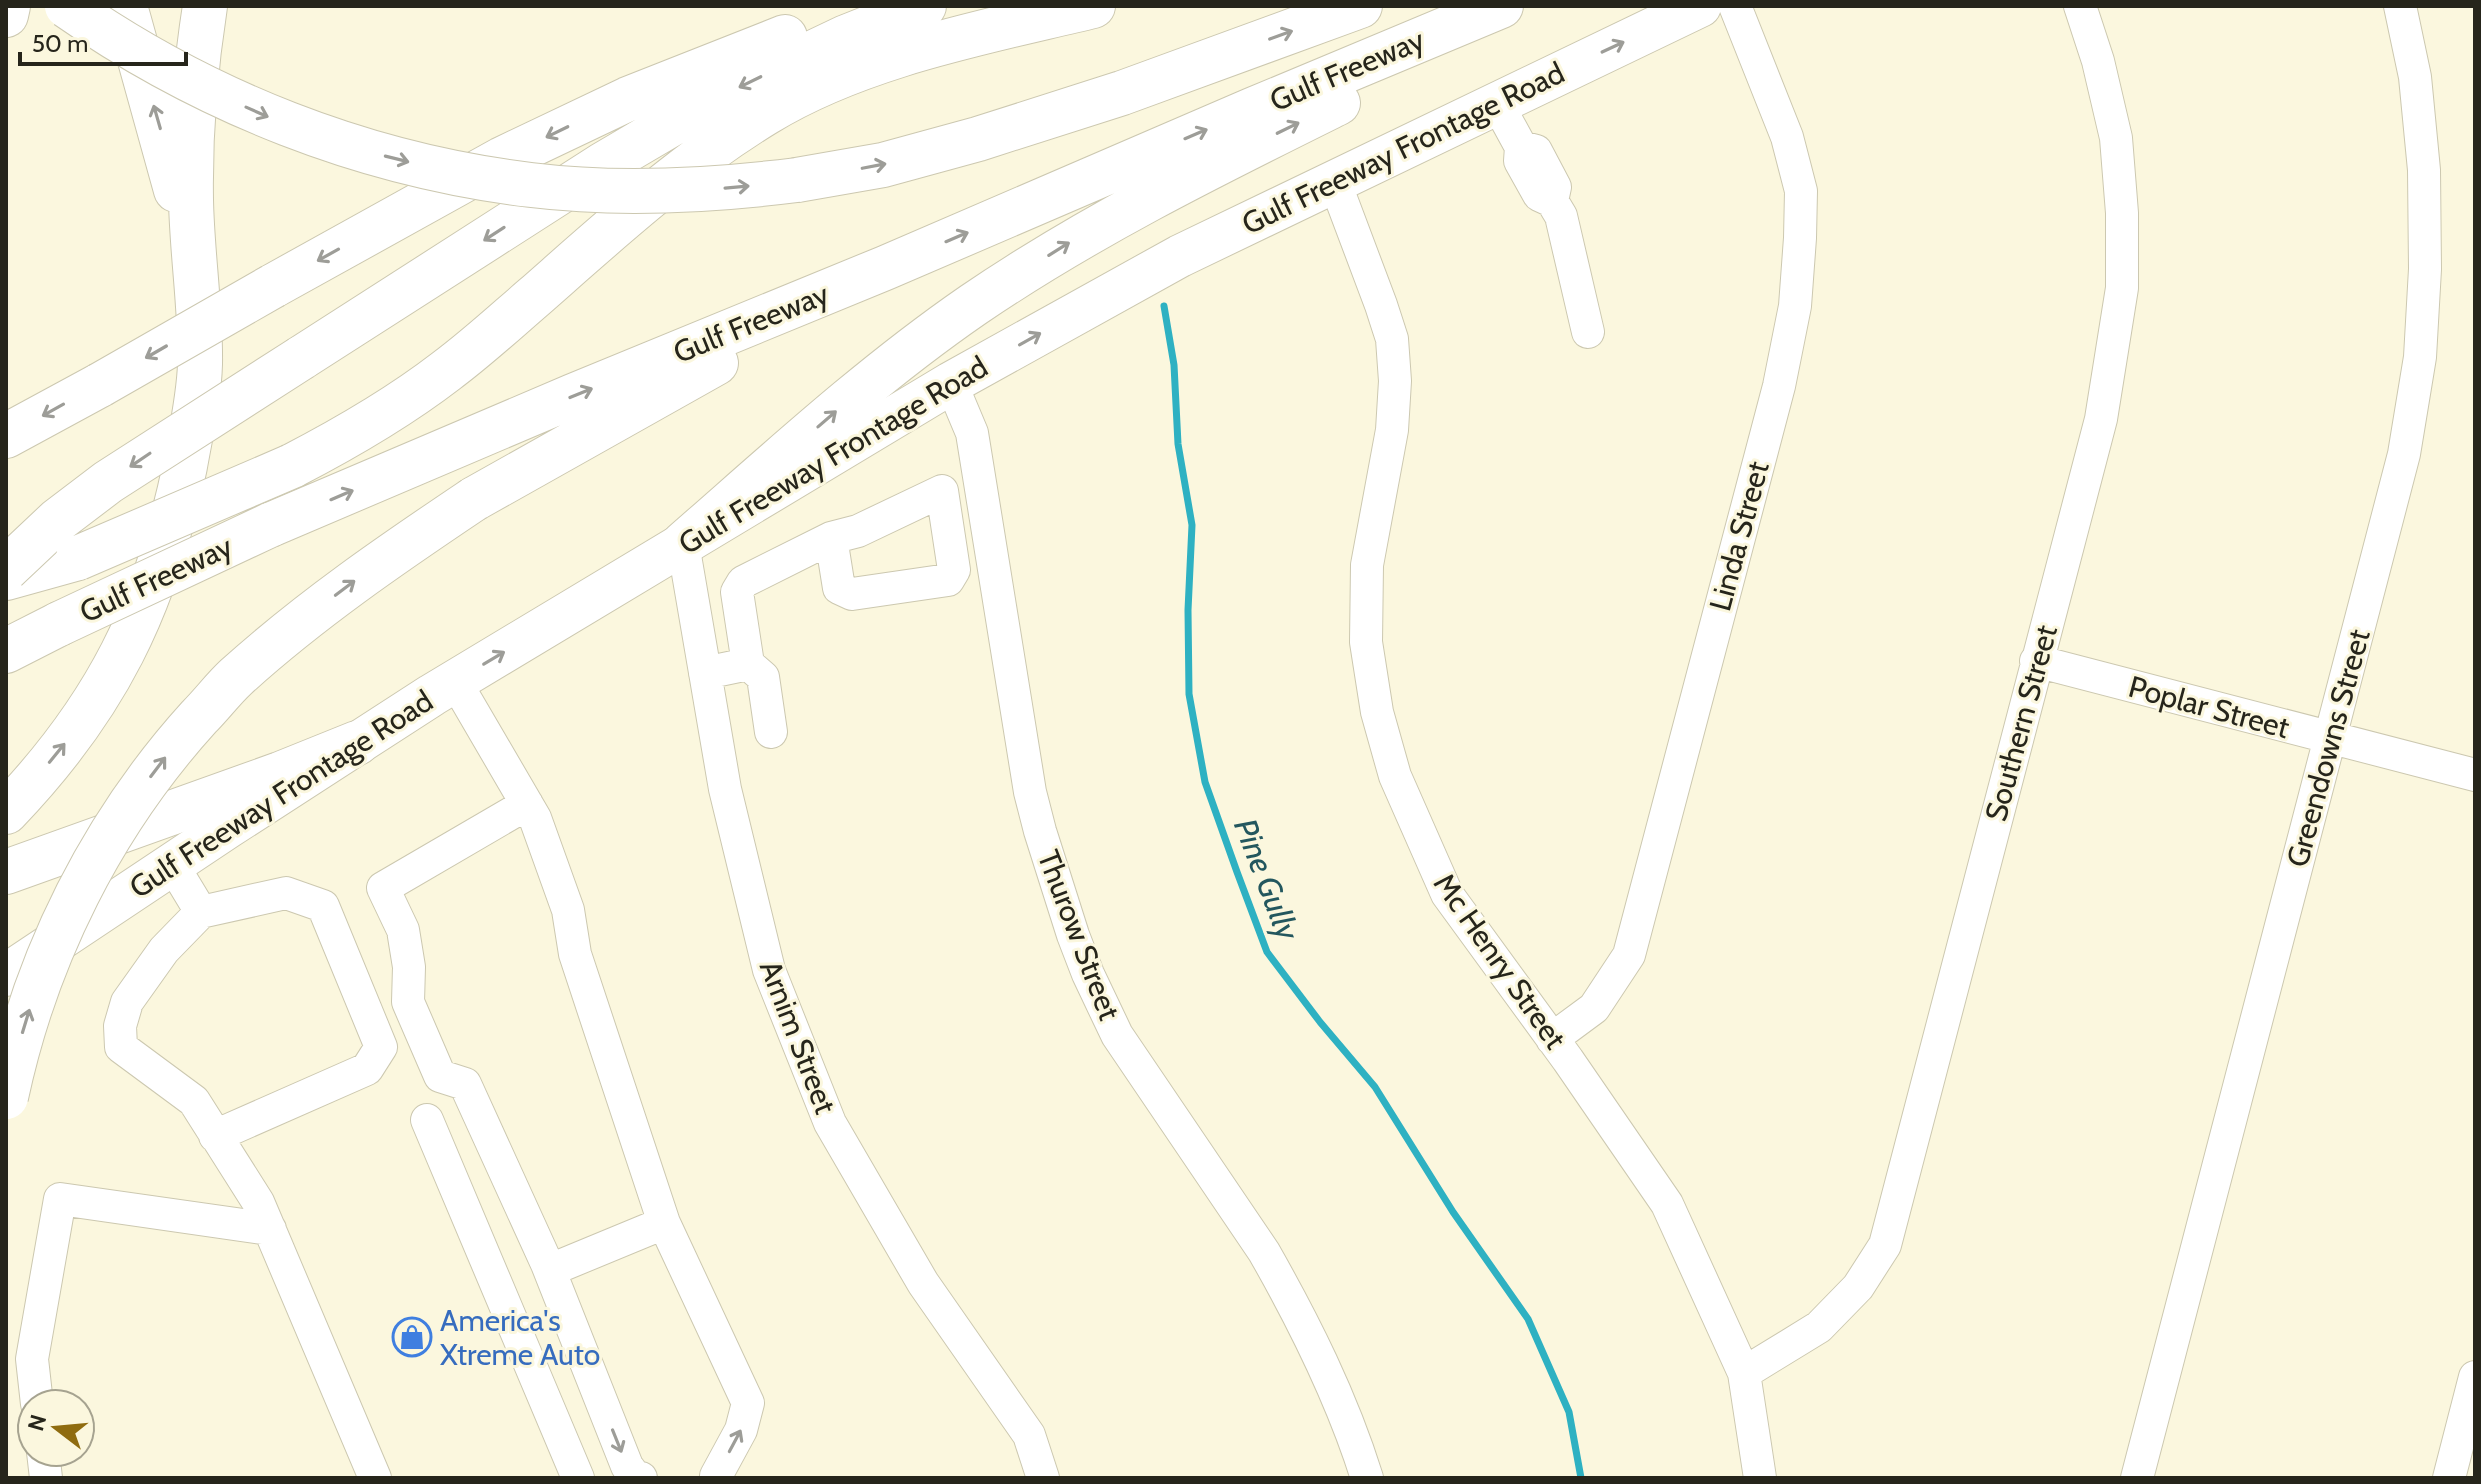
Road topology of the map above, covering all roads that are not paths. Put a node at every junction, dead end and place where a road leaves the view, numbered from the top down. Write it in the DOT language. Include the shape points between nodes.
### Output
graph roads {
  1 [pos="8,6"];
  2 [pos="67,6"];
  3 [pos="125,6"];
  4 [pos="205,6"];
  5 [pos="870,6"];
  6 [pos="924,6"];
  7 [pos="1093,6"];
  8 [pos="1360,6"];
  9 [pos="1501,6"];
  10 [pos="1538,6"];
  11 [pos="1700,6"];
  12 [pos="1735,6"];
  13 [pos="2080,6"];
  14 [pos="2400,6"];
  15 [pos="6,15"];
  16 [pos="1497,103"];
  17 [pos="1334,180"];
  18 [pos="885,268"];
  19 [pos="194,274"];
  20 [pos="1588,332"];
  21 [pos="951,383"];
  22 [pos="6,436"];
  23 [pos="980,482"];
  24 [pos="942,491"];
  25 [pos="831,538"];
  26 [pos="683,544"];
  27 [pos="6,569"];
  28 [pos="6,578"];
  29 [pos="6,651"];
  30 [pos="2036,661"];
  31 [pos="748,664"];
  32 [pos="705,673"];
  33 [pos="455,681"];
  34 [pos="771,732"];
  35 [pos="2331,739"];
  36 [pos="357,743"];
  37 [pos="2475,775"];
  38 [pos="527,804"];
  39 [pos="6,812"];
  40 [pos="172,864"];
  41 [pos="6,872"];
  42 [pos="201,912"];
  43 [pos="6,975"];
  44 [pos="1552,1039"];
  45 [pos="6,1097"];
  46 [pos="427,1120"];
  47 [pos="215,1136"];
  48 [pos="664,1223"];
  49 [pos="270,1229"];
  50 [pos="547,1264"];
  51 [pos="1744,1373"];
  52 [pos="2475,1377"];
  53 [pos="35,1388"];
  54 [pos="709,1477"];
  55 [pos="375,1478"];
  56 [pos="578,1478"];
  57 [pos="641,1478"];
  58 [pos="1043,1478"];
  59 [pos="1367,1478"];
  60 [pos="1760,1478"];
  61 [pos="2137,1478"];
  62 [pos="2449,1478"];
  1 -- 15 [label="highway"];
  2 -- 8 [label="highway, one-way, bridge" via="228,100 322,137 484,178 583,190 681,191 883,165 1122,93"];
  19 -- 3 [label="highway, one-way"];
  4 -- 19 [label="highway" via="192,126"];
  5 -- 22 [label="highway, one-way, bridge" via="628,99 502,159"];
  6 -- 27 [label="highway, one-way, bridge" via="709,102 602,165 108,482"];
  7 -- 28 [label="highway, Gulf Freeway, bridge" via="889,59 769,111 713,147 447,371 371,423 292,466 78,558"];
  18 -- 9 [label="highway, Gulf Freeway, one-way"];
  26 -- 10 [label="highway, one-way" via="908,353 1034,265 1181,181"];
  16 -- 11 [label="main road, Gulf Freeway Frontage Road, one-way"];
  12 -- 44 [label="street, Linda Street" via="1787,137 1801,191 1795,306 1779,386 1629,955 1594,1008"];
  13 -- 30 [label="street, Southern Street" via="2116,138 2122,288 2101,419"];
  14 -- 35 [label="street, Greendowns Street" via="2415,77 2424,170 2420,357 2404,454"];
  16 -- 17 [label="main road, Gulf Freeway Frontage Road"];
  16 -- 20 [label="street" via="1539,195 1552,201 1561,216"];
  21 -- 17 [label="main road, Gulf Freeway Frontage Road, one-way" via="1180,256"];
  17 -- 44 [label="street, Mc Henry Street" via="1392,339 1392,430 1367,565 1366,642 1377,712 1395,776 1447,894"];
  29 -- 18 [label="highway, Gulf Freeway, one-way, bridge" via="270,525"];
  45 -- 18 [label="highway, one-way, bridge" via="46,962 83,881 130,805 234,680 347,586 474,499"];
  39 -- 19 [label="highway, one-way" via="76,731 115,670 160,563 195,415 200,366"];
  21 -- 23 [label="street, Thurow Street" via="972,433"];
  21 -- 26 [label="main road, Gulf Freeway Frontage Road"];
  23 -- 24 [label="street"];
  23 -- 59 [label="street, Thurow Street" via="1030,792 1088,974 1117,1035 1283,1285 1333,1384"];
  24 -- 25 [label="street" via="858,531"];
  24 -- 25 [label="street" via="954,570 948,580 845,592 839,588"];
  25 -- 31 [label="street" via="739,586"];
  26 -- 32 [label="street, Arnim Street"];
  33 -- 26 [label="main road, Gulf Freeway Frontage Road, one-way"];
  30 -- 35 [label="street, Poplar Street"];
  30 -- 51 [label="street, Southern Street" via="1885,1245 1858,1287 1819,1327"];
  31 -- 32 [label="street"];
  31 -- 34 [label="street" via="763,677"];
  32 -- 58 [label="street, Arnim Street" via="725,789 769,970 830,1123 923,1283 1029,1435"];
  33 -- 36 [label="main road, Gulf Freeway Frontage Road"];
  33 -- 38 [label="street"];
  35 -- 37 [label="street, Poplar Street"];
  35 -- 61 [label="street, Greendowns Street"];
  36 -- 40 [label="main road, Gulf Freeway Frontage Road"];
  36 -- 41 [label="highway"];
  38 -- 48 [label="street" via="568,910 575,954"];
  38 -- 50 [label="street" via="383,888 403,930 408,1002 440,1076 465,1084"];
  40 -- 42 [label="street"];
  40 -- 43 [label="main road, Gulf Freeway Frontage Road"];
  42 -- 47 [label="street" via="164,950 127,1002 121,1047 194,1101"];
  42 -- 47 [label="street" via="286,893 323,906 381,1047 367,1069"];
  44 -- 51 [label="street, Mc Henry Street" via="1667,1204"];
  46 -- 56 [label="street"];
  47 -- 49 [label="street"];
  48 -- 50 [label="street" via="560,1266"];
  54 -- 48 [label="street, one-way" via="741,1430 748,1403"];
  49 -- 53 [label="street" via="60,1199 32,1359"];
  49 -- 55 [label="street"];
  50 -- 57 [label="street, one-way" via="627,1466"];
  51 -- 60 [label="street, Mc Henry Street"];
  52 -- 62 [label="street"];
}
